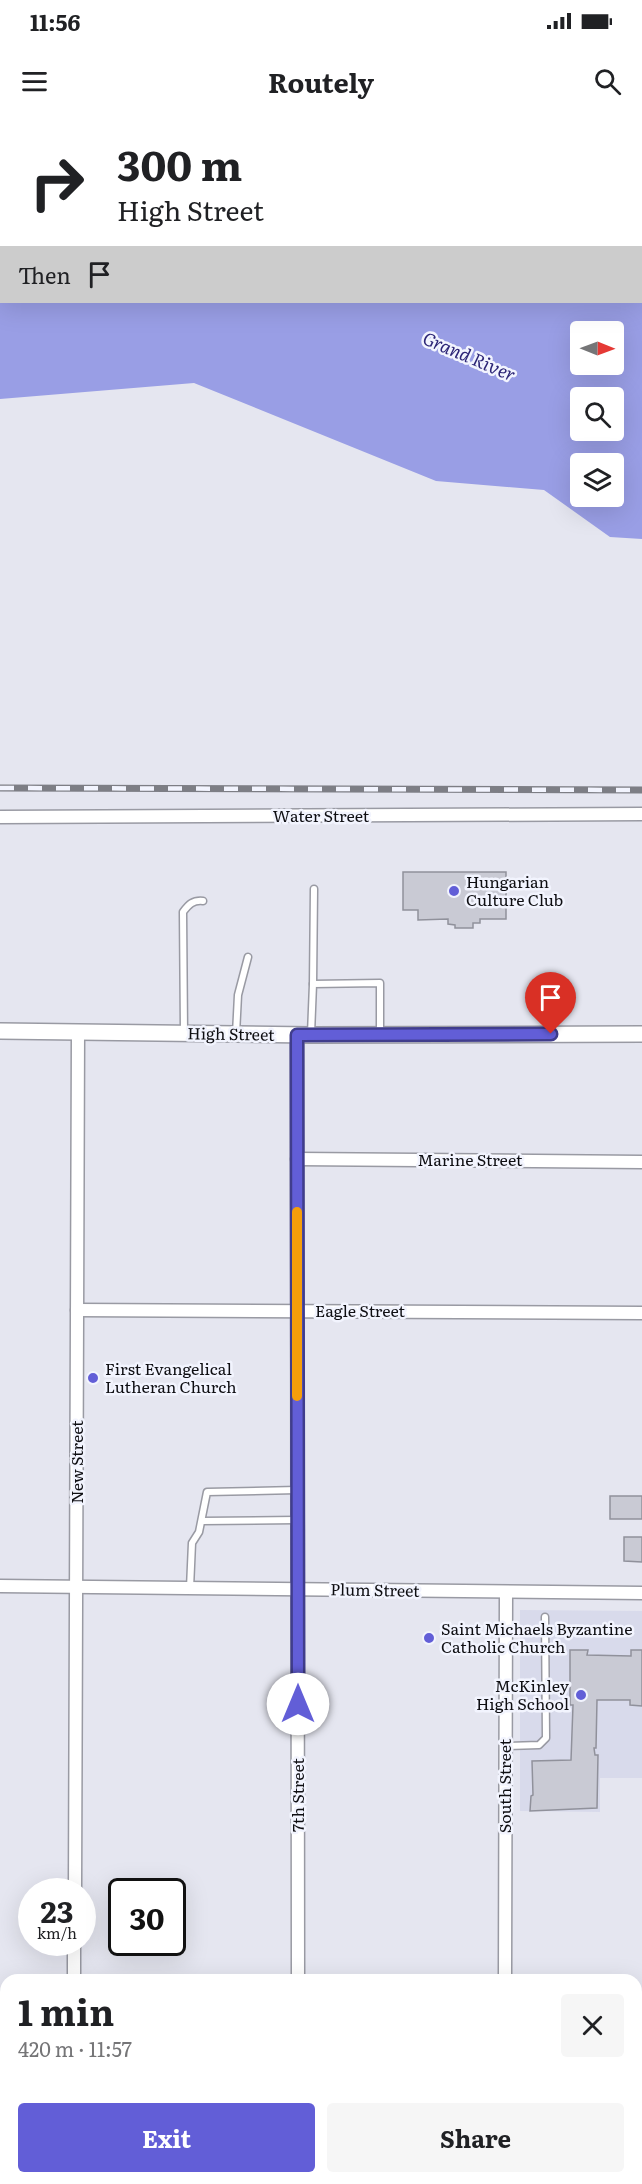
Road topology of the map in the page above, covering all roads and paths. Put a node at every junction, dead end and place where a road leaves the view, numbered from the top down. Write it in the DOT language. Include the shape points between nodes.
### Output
graph roads {
  1 [pos="642,814"];
  2 [pos="0,817"];
  3 [pos="314,889"];
  4 [pos="203,901"];
  5 [pos="248,957"];
  6 [pos="313,984"];
  7 [pos="0,1031"];
  8 [pos="78,1032"];
  9 [pos="184,1034"];
  10 [pos="236,1034"];
  11 [pos="642,1034"];
  12 [pos="304,1035"];
  13 [pos="380,1035"];
  14 [pos="297,1159"];
  15 [pos="642,1162"];
  16 [pos="77,1310"];
  17 [pos="297,1311"];
  18 [pos="642,1313"];
  19 [pos="297,1490"];
  20 [pos="297,1520"];
  21 [pos="202,1521"];
  22 [pos="0,1586"];
  23 [pos="76,1587"];
  24 [pos="190,1588"];
  25 [pos="297,1588"];
  26 [pos="506,1592"];
  27 [pos="642,1593"];
  28 [pos="545,1617"];
  29 [pos="506,1746"];
  30 [pos="75,1878"];
  31 [pos="74,1956"];
  32 [pos="74,1974"];
  33 [pos="298,1974"];
  34 [pos="505,1974"];
  1 -- 2 [label="street, Water Street"];
  3 -- 6 [label="lane"];
  4 -- 9 [label="lane" via="189,904 183,912"];
  5 -- 10 [label="lane" via="238,995"];
  6 -- 12 [label="lane"];
  6 -- 13 [label="lane" via="380,983"];
  7 -- 8 [label="street, High Street"];
  8 -- 9 [label="street, High Street"];
  8 -- 16 [label="street, New Street"];
  9 -- 10 [label="street, High Street"];
  10 -- 12 [label="street, High Street"];
  11 -- 13 [label="street, High Street"];
  12 -- 13 [label="street, High Street"];
  12 -- 14 [label="street, 7th Street"];
  14 -- 15 [label="street, Marine Street"];
  14 -- 17 [label="street, 7th Street"];
  16 -- 17 [label="street, Eagle Street"];
  16 -- 23 [label="street, New Street"];
  17 -- 18 [label="street, Eagle Street"];
  17 -- 19 [label="street, 7th Street"];
  19 -- 20 [label="street, 7th Street"];
  19 -- 21 [label="lane" via="207,1492"];
  20 -- 21 [label="lane"];
  20 -- 25 [label="street, 7th Street"];
  21 -- 24 [label="lane" via="192,1543"];
  22 -- 23 [label="street, Plum Street"];
  23 -- 24 [label="street, Plum Street"];
  23 -- 30 [label="street, New Street"];
  24 -- 25 [label="street, Plum Street"];
  25 -- 26 [label="street, Plum Street"];
  25 -- 33 [label="street, 7th Street"];
  26 -- 27 [label="street, Plum Street"];
  26 -- 29 [label="street, South Street"];
  28 -- 29 [label="lane" via="546,1737 539,1745"];
  29 -- 34 [label="street, South Street"];
  31 -- 32 [label="street"];
}
